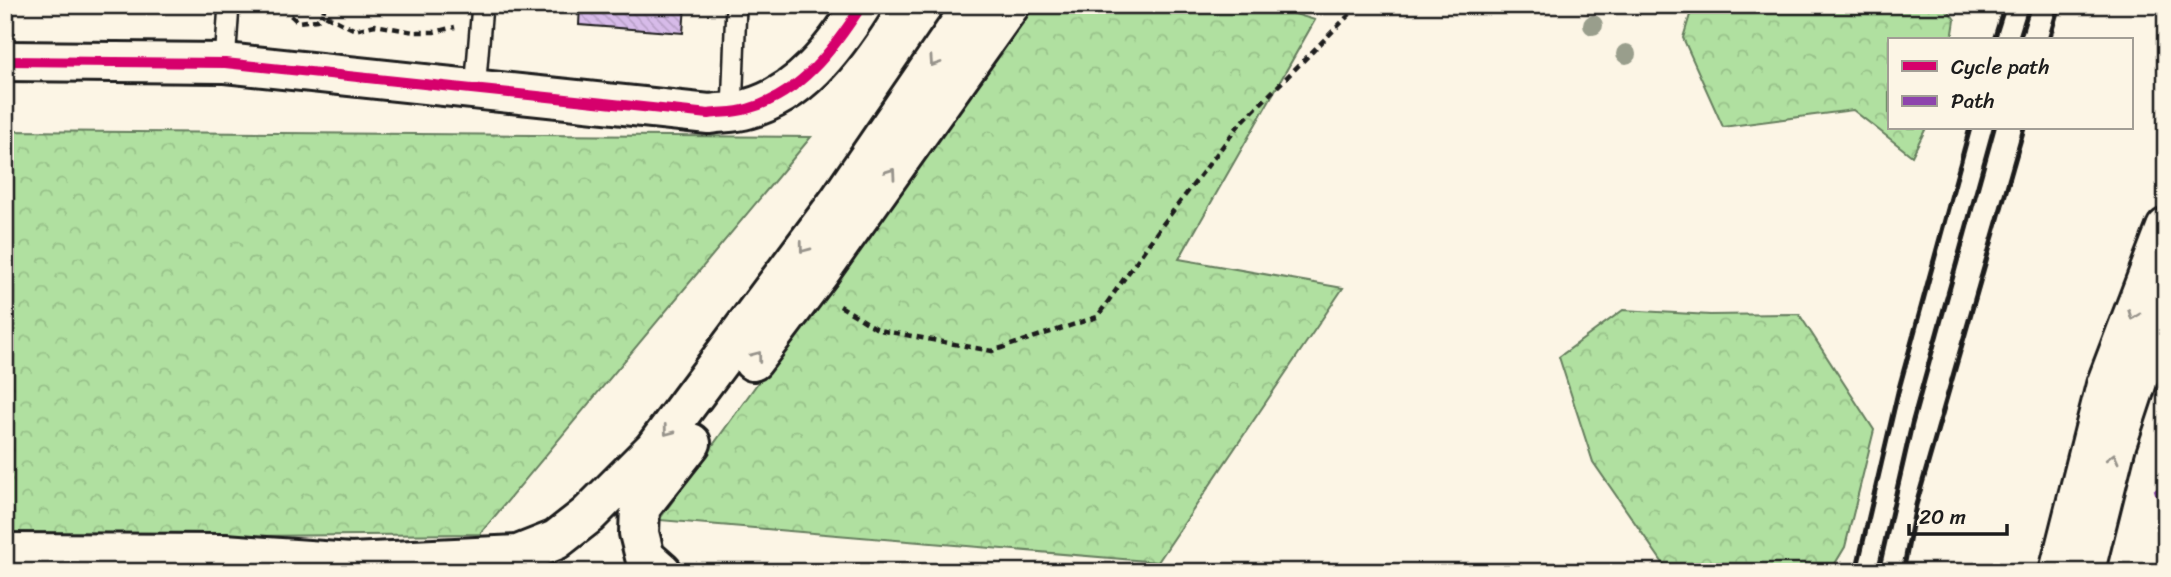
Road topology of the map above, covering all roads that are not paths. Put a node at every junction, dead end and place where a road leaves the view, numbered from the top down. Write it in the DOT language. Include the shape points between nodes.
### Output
graph roads {
  1 [pos="229,5"];
  2 [pos="482,5"];
  3 [pos="736,5"];
  4 [pos="862,5"];
  5 [pos="973,5"];
  6 [pos="1010,5"];
  7 [pos="5,61"];
  8 [pos="225,63"];
  9 [pos="475,91"];
  10 [pos="732,111"];
  11 [pos="2166,228"];
  12 [pos="2166,297"];
  13 [pos="5,553"];
  14 [pos="351,563"];
  15 [pos="388,572"];
  16 [pos="662,572"];
  17 [pos="2059,572"];
  18 [pos="2084,572"];
  1 -- 8 [label="lane"];
  2 -- 9 [label="lane"];
  3 -- 10 [label="lane"];
  4 -- 10 [label="main road" via="834,48 803,80 756,105"];
  5 -- 14 [label="main road, one-way" via="839,201 654,449 588,515 556,540 518,555"];
  16 -- 6 [label="main road, one-way" via="645,557 639,533 640,508 809,287"];
  7 -- 8 [label="main road"];
  8 -- 9 [label="main road"];
  9 -- 10 [label="main road" via="709,114"];
  11 -- 17 [label="main road, one-way" via="2106,385"];
  18 -- 12 [label="main road, one-way" via="2116,445"];
  13 -- 14 [label="main road" via="225,554"];
  14 -- 15 [label="main road"];
}
